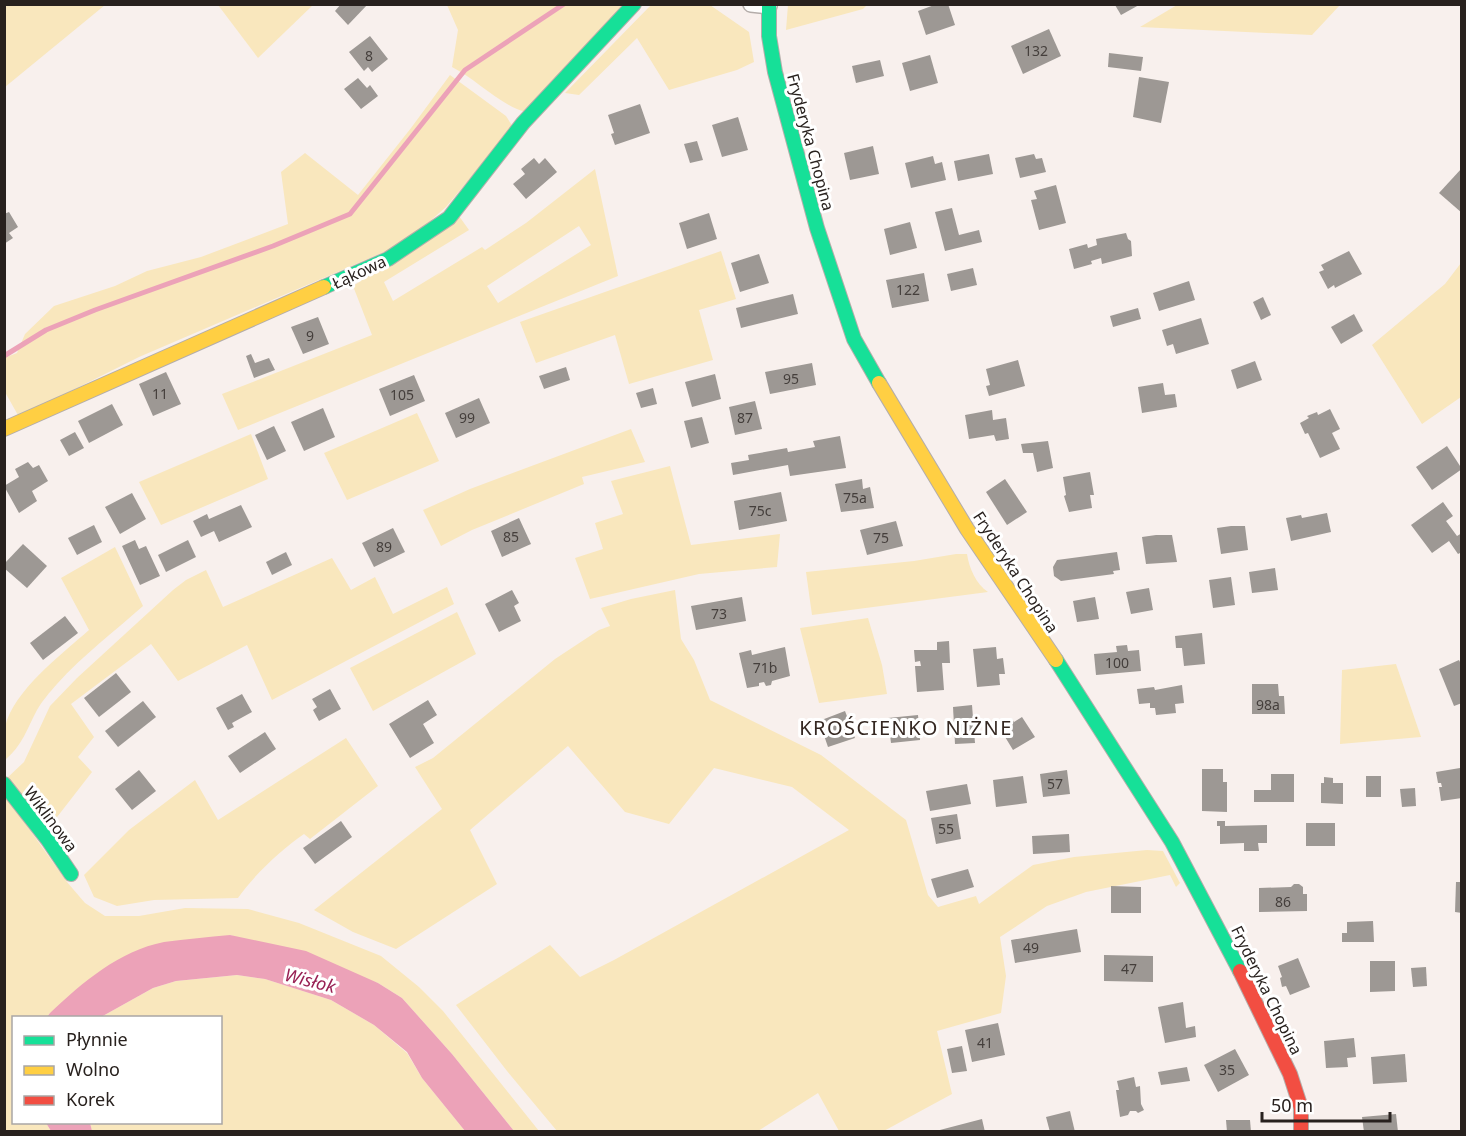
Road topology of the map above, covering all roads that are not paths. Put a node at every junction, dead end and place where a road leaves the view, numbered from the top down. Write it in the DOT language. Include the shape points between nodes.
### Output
graph roads {
  1 [pos="634,4"];
  2 [pos="751,4"];
  3 [pos="769,5"];
  4 [pos="4,429"];
  5 [pos="4,784"];
  6 [pos="72,874"];
  7 [pos="1301,1131"];
  1 -- 4 [label="street, Łąkowa" via="523,123 449,218 388,259"];
  2 -- 3 [label="street"];
  3 -- 7 [label="street, Fryderyka Chopina" via="770,44 778,83 817,228 854,339 968,529 1172,842 1290,1074 1301,1108"];
  5 -- 6 [label="street, Wiklinowa"];
}
